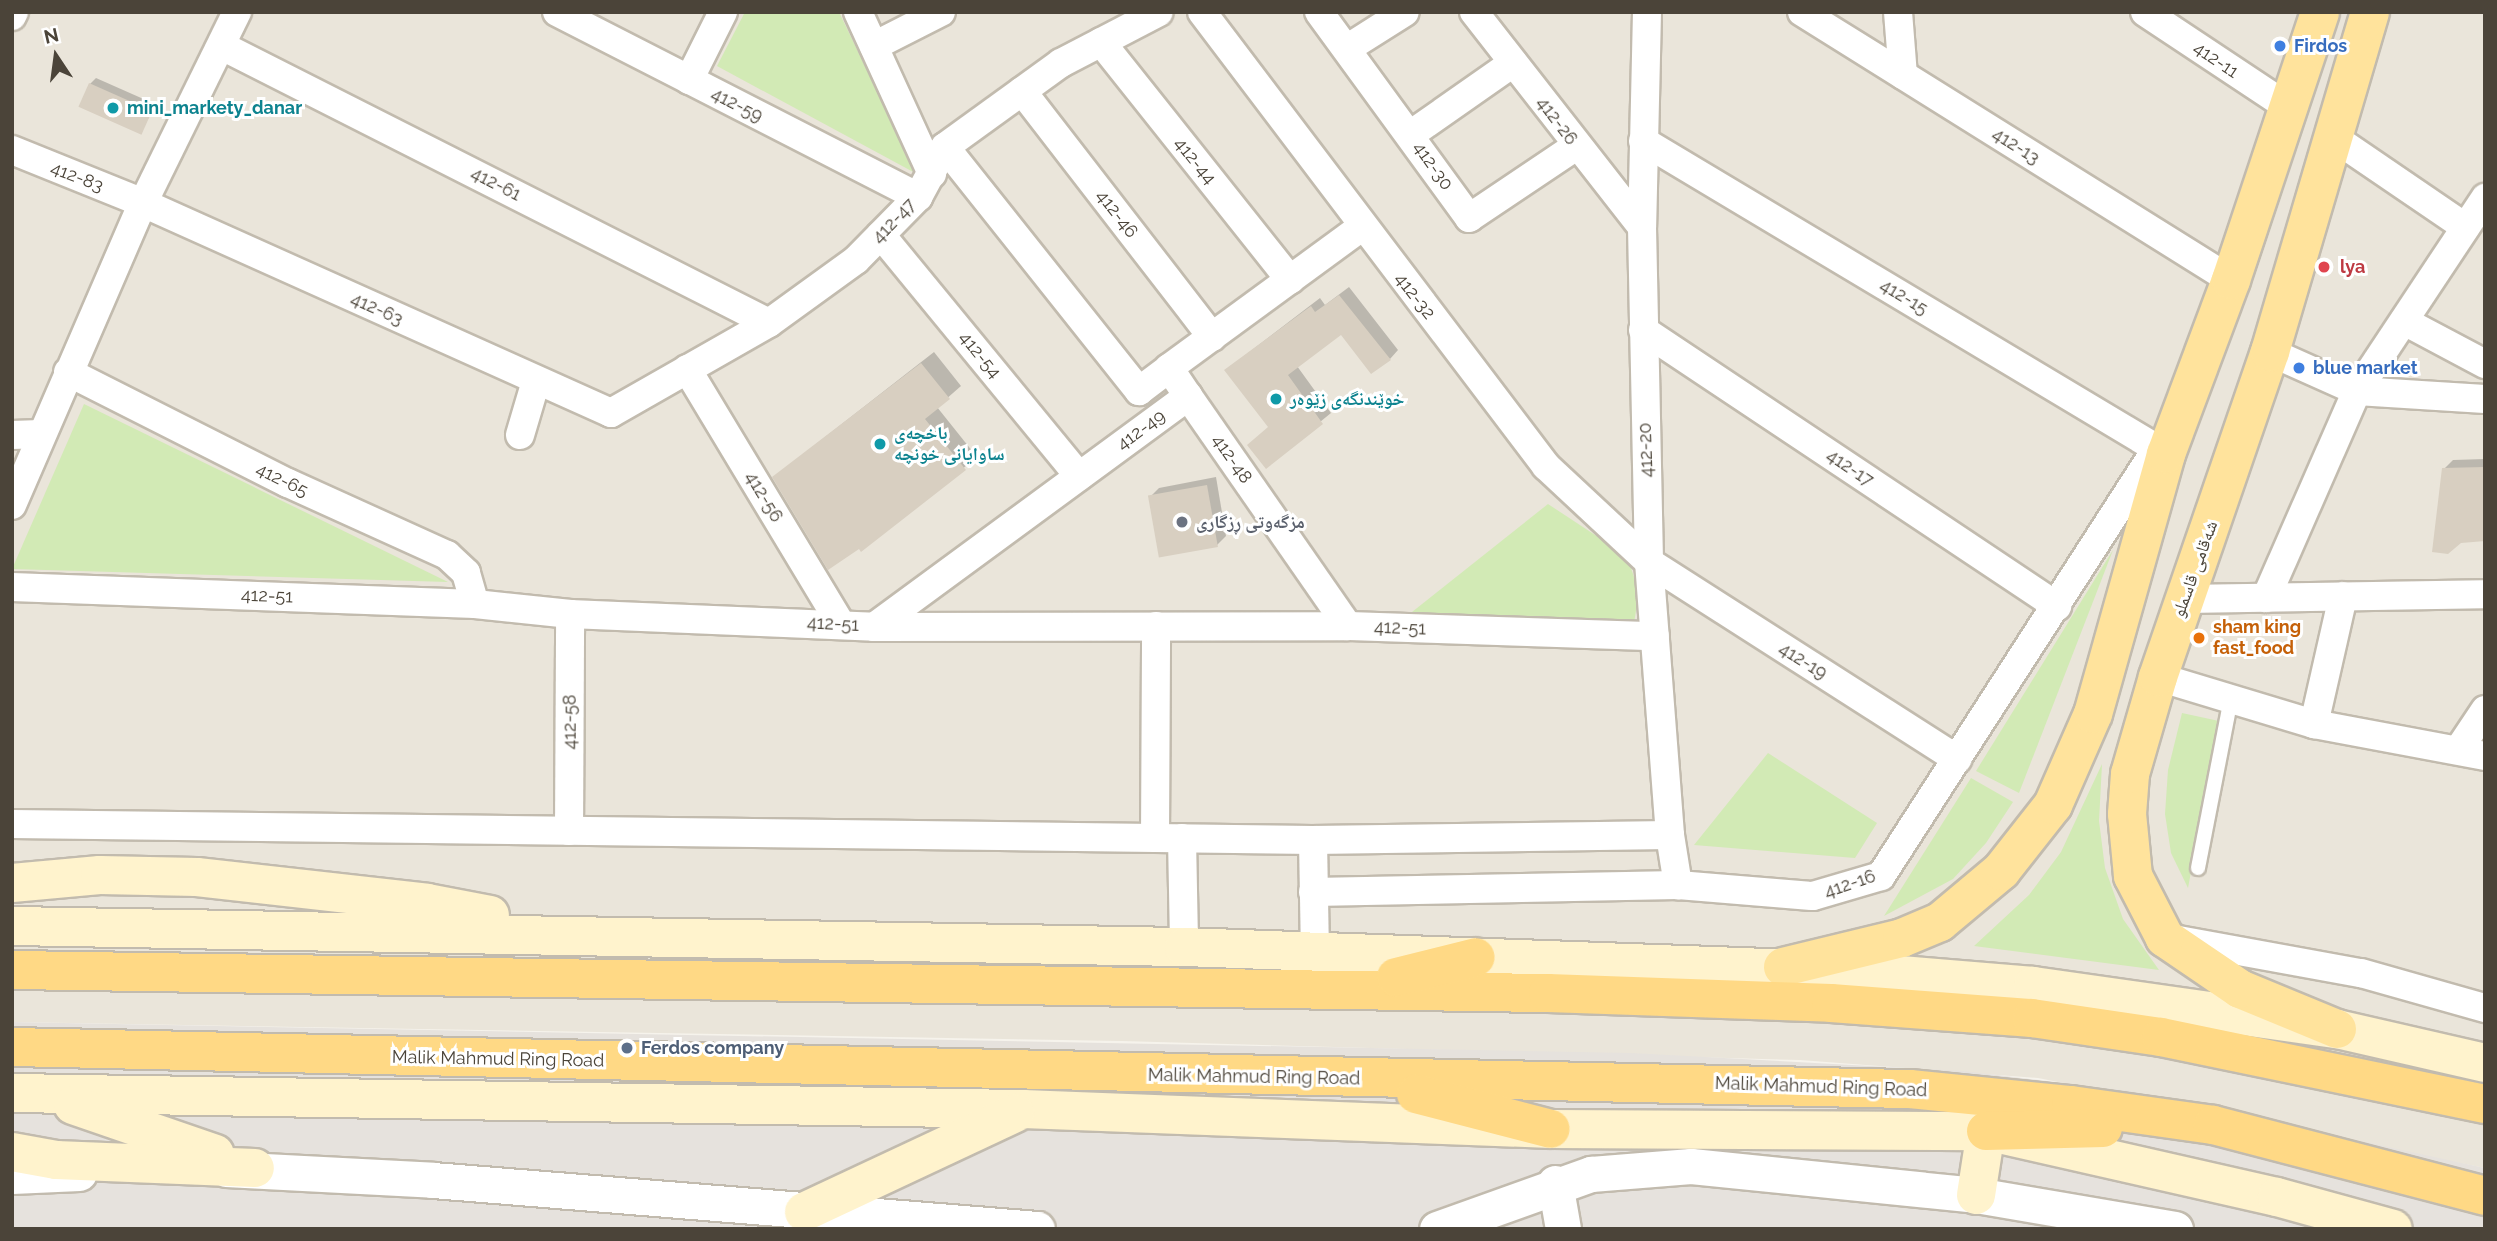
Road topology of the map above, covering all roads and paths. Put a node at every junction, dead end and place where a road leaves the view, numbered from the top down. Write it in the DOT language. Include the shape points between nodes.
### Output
graph roads {
  1 [pos="237,12"];
  2 [pos="557,12"];
  3 [pos="723,12"];
  4 [pos="858,12"];
  5 [pos="941,12"];
  6 [pos="1158,12"];
  7 [pos="1202,12"];
  8 [pos="1319,12"];
  9 [pos="1405,12"];
  10 [pos="1474,12"];
  11 [pos="1647,12"];
  12 [pos="1802,12"];
  13 [pos="1898,12"];
  14 [pos="2145,12"];
  15 [pos="2320,12"];
  16 [pos="2370,12"];
  17 [pos="1101,42"];
  18 [pos="222,46"];
  19 [pos="874,46"];
  20 [pos="1348,48"];
  21 [pos="1513,63"];
  22 [pos="1903,75"];
  23 [pos="689,80"];
  24 [pos="1022,91"];
  25 [pos="2288,107"];
  26 [pos="1410,135"];
  27 [pos="2333,137"];
  28 [pos="1643,141"];
  29 [pos="1576,146"];
  30 [pos="945,147"];
  31 [pos="12,150"];
  32 [pos="925,186"];
  33 [pos="2485,198"];
  34 [pos="143,202"];
  35 [pos="1362,227"];
  36 [pos="2465,227"];
  37 [pos="1642,228"];
  38 [pos="881,234"];
  39 [pos="1290,280"];
  40 [pos="2231,280"];
  41 [pos="2404,321"];
  42 [pos="769,323"];
  43 [pos="1643,330"];
  44 [pos="1212,337"];
  45 [pos="2270,352"];
  46 [pos="2485,364"];
  47 [pos="1169,368"];
  48 [pos="687,369"];
  49 [pos="68,372"];
  50 [pos="536,381"];
  51 [pos="1139,391"];
  52 [pos="2357,391"];
  53 [pos="1188,396"];
  54 [pos="2485,399"];
  55 [pos="611,413"];
  56 [pos="1158,418"];
  57 [pos="41,434"];
  58 [pos="12,435"];
  59 [pos="520,435"];
  60 [pos="2161,451"];
  61 [pos="1079,476"];
  62 [pos="12,505"];
  63 [pos="1649,562"];
  64 [pos="12,587"];
  65 [pos="2485,594"];
  66 [pos="2343,596"];
  67 [pos="2266,598"];
  68 [pos="2183,599"];
  69 [pos="475,604"];
  70 [pos="2057,606"];
  71 [pos="570,614"];
  72 [pos="841,624"];
  73 [pos="1156,626"];
  74 [pos="1348,626"];
  75 [pos="874,627"];
  76 [pos="1654,635"];
  77 [pos="2111,658"];
  78 [pos="2158,677"];
  79 [pos="2231,698"];
  80 [pos="2485,710"];
  81 [pos="2314,724"];
  82 [pos="2472,753"];
  83 [pos="1957,759"];
  84 [pos="12,824"];
  85 [pos="569,831"];
  86 [pos="1670,835"];
  87 [pos="1169,838"];
  88 [pos="1312,840"];
  89 [pos="2198,868"];
  90 [pos="12,883"];
  91 [pos="1678,886"];
  92 [pos="1313,892"];
  93 [pos="12,926"];
  94 [pos="586,934"];
  95 [pos="2165,938"];
  96 [pos="1184,947"];
  97 [pos="1315,951"];
  98 [pos="1476,957"];
  99 [pos="1783,967"];
  100 [pos="12,970"];
  101 [pos="1343,990"];
  102 [pos="2485,1008"];
  103 [pos="2337,1029"];
  104 [pos="12,1047"];
  105 [pos="2485,1063"];
  106 [pos="1360,1079"];
  107 [pos="28,1094"];
  108 [pos="2485,1104"];
  109 [pos="1023,1109"];
  110 [pos="2213,1125"];
  111 [pos="1551,1129"];
  112 [pos="1986,1131"];
  113 [pos="12,1152"];
  114 [pos="255,1168"];
  115 [pos="12,1175"];
  116 [pos="1555,1183"];
  117 [pos="1976,1195"];
  118 [pos="2485,1196"];
  119 [pos="804,1212"];
  120 [pos="2040,1216"];
  121 [pos="2111,1222"];
  122 [pos="1037,1229"];
  123 [pos="1437,1229"];
  124 [pos="1563,1229"];
  125 [pos="2175,1229"];
  126 [pos="2393,1229"];
  1 -- 18 [label="street"];
  2 -- 23 [label="street, 412-59"];
  3 -- 23 [label="street"];
  4 -- 19 [label="street"];
  5 -- 19 [label="street"];
  6 -- 17 [label="street, 412-47"];
  7 -- 35 [label="street, 412-32"];
  8 -- 20 [label="street, 412-30"];
  9 -- 20 [label="street"];
  10 -- 21 [label="street, 412-26"];
  11 -- 28 [label="street, 412-20"];
  12 -- 22 [label="street, 412-13"];
  13 -- 22 [label="street"];
  14 -- 25 [label="street, 412-11"];
  15 -- 25 [label="main road"];
  16 -- 27 [label="main road, شەقامی قاسملو"];
  17 -- 24 [label="street, 412-47"];
  17 -- 39 [label="street, 412-44"];
  18 -- 34 [label="street"];
  18 -- 42 [label="street, 412-61"];
  19 -- 32 [label="street"];
  20 -- 26 [label="street, 412-30"];
  21 -- 26 [label="street"];
  21 -- 29 [label="street, 412-26"];
  22 -- 40 [label="street, 412-13"];
  23 -- 32 [label="street, 412-59"];
  24 -- 30 [label="street, 412-47"];
  24 -- 44 [label="street, 412-46"];
  25 -- 40 [label="main road"];
  26 -- 29 [label="street, 412-30" via="1469,218"];
  27 -- 36 [label="street"];
  27 -- 45 [label="main road, شەقامی قاسملو"];
  28 -- 37 [label="street, 412-20"];
  28 -- 60 [label="street, 412-15"];
  29 -- 37 [label="street, 412-26"];
  30 -- 32 [label="street, 412-47"];
  30 -- 51 [label="street"];
  31 -- 34 [label="street, 412-83"];
  32 -- 38 [label="street, 412-47"];
  33 -- 36 [label="street"];
  34 -- 49 [label="street"];
  34 -- 50 [label="street, 412-63"];
  35 -- 39 [label="street"];
  35 -- 63 [label="street, 412-32" via="1546,466"];
  36 -- 41 [label="street"];
  37 -- 43 [label="street, 412-20"];
  38 -- 42 [label="street, 412-47" via="856,260"];
  38 -- 61 [label="street, 412-54"];
  39 -- 44 [label="street"];
  40 -- 60 [label="main road"];
  41 -- 46 [label="street"];
  41 -- 52 [label="street"];
  42 -- 48 [label="street, 412-47"];
  43 -- 63 [label="street, 412-20"];
  43 -- 70 [label="street, 412-17"];
  44 -- 47 [label="street"];
  45 -- 52 [label="street"];
  45 -- 68 [label="main road, شەقامی قاسملو"];
  47 -- 51 [label="street"];
  47 -- 53 [label="street"];
  48 -- 55 [label="street, 412-47"];
  48 -- 72 [label="street, 412-56"];
  49 -- 57 [label="street"];
  49 -- 69 [label="street, 412-65" via="288,484 447,555 467,573"];
  50 -- 55 [label="street, 412-63"];
  50 -- 59 [label="street"];
  51 -- 56 [label="street"];
  52 -- 54 [label="street"];
  52 -- 67 [label="street"];
  53 -- 56 [label="street, 412-49"];
  53 -- 74 [label="street, 412-48"];
  56 -- 61 [label="street, 412-49"];
  57 -- 58 [label="street"];
  57 -- 62 [label="street"];
  60 -- 70 [label="street, 412-16"];
  60 -- 77 [label="main road"];
  61 -- 75 [label="street, 412-49"];
  63 -- 76 [label="street, 412-20"];
  63 -- 83 [label="street, 412-19"];
  64 -- 69 [label="street, 412-51"];
  65 -- 66 [label="street"];
  66 -- 67 [label="street"];
  66 -- 81 [label="street"];
  67 -- 68 [label="street"];
  68 -- 78 [label="main road, شەقامی قاسملو"];
  69 -- 71 [label="street, 412-51"];
  70 -- 83 [label="street, 412-16"];
  71 -- 72 [label="street, 412-51"];
  71 -- 85 [label="street, 412-58"];
  72 -- 75 [label="street, 412-51"];
  73 -- 74 [label="street, 412-51"];
  73 -- 75 [label="street, 412-51"];
  73 -- 87 [label="street"];
  74 -- 76 [label="street, 412-51"];
  76 -- 86 [label="street, 412-20"];
  77 -- 78 [label="main road"];
  77 -- 99 [label="main road" via="2093,714 2053,805 2033,835 1972,898 1940,922 1902,938"];
  78 -- 79 [label="street"];
  78 -- 95 [label="main road, شەقامی قاسملو" via="2130,774 2126,844 2133,876"];
  79 -- 81 [label="street"];
  79 -- 89 [label="lane"];
  80 -- 82 [label="street"];
  81 -- 82 [label="street"];
  83 -- 91 [label="street, 412-16" via="1881,876 1813,896"];
  84 -- 85 [label="street"];
  85 -- 87 [label="street"];
  86 -- 88 [label="street"];
  86 -- 91 [label="street, 412-20"];
  87 -- 88 [label="street"];
  87 -- 96 [label="street"];
  88 -- 92 [label="street"];
  90 -- 94 [label="main road" via="123,874 254,881 427,903"];
  91 -- 92 [label="street, 412-16"];
  92 -- 97 [label="street"];
  93 -- 94 [label="main road"];
  94 -- 96 [label="main road"];
  95 -- 102 [label="street" via="2361,973"];
  95 -- 103 [label="main road, شەقامی قاسملو" via="2240,989"];
  96 -- 97 [label="main road"];
  97 -- 98 [label="main road"];
  98 -- 99 [label="main road"];
  98 -- 101 [label="highway"];
  99 -- 103 [label="main road" via="2033,986"];
  100 -- 101 [label="highway"];
  101 -- 108 [label="highway" via="1706,998 2032,1018 2235,1050"];
  103 -- 105 [label="main road"];
  104 -- 106 [label="highway, Malik Mahmud Ring Road"];
  106 -- 110 [label="highway, Malik Mahmud Ring Road" via="1910,1089"];
  106 -- 111 [label="highway"];
  107 -- 109 [label="main road"];
  107 -- 114 [label="main road"];
  109 -- 111 [label="main road"];
  109 -- 119 [label="main road"];
  110 -- 112 [label="highway"];
  110 -- 118 [label="highway, Malik Mahmud Ring Road"];
  111 -- 112 [label="main road"];
  112 -- 117 [label="main road"];
  112 -- 126 [label="main road" via="2277,1197"];
  113 -- 114 [label="main road" via="56,1160"];
  114 -- 115 [label="street"];
  114 -- 119 [label="street"];
  116 -- 117 [label="street" via="1640,1167 1691,1166"];
  116 -- 123 [label="street"];
  116 -- 124 [label="street"];
  117 -- 120 [label="street"];
  119 -- 122 [label="street"];
  120 -- 121 [label="street"];
  121 -- 125 [label="street"];
}
